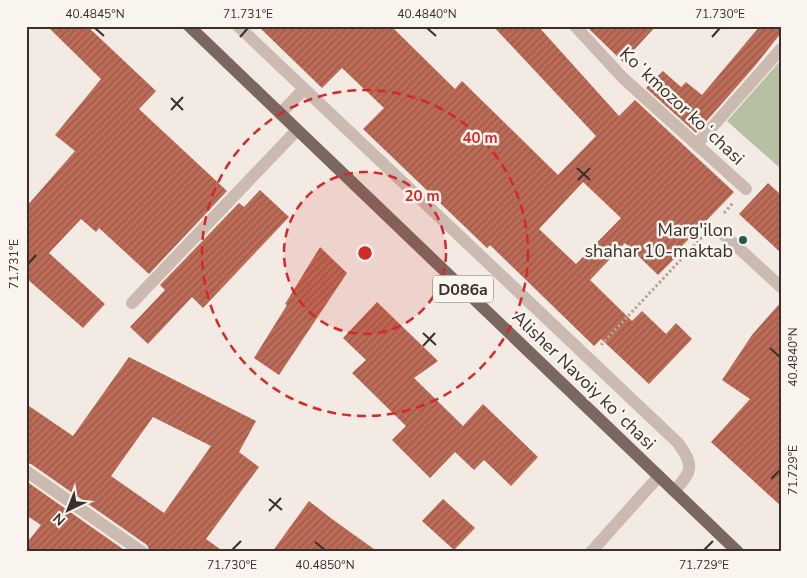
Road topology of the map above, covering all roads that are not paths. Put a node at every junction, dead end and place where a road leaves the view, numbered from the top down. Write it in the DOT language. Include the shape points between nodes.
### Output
graph roads {
  1 [pos="189,26"];
  2 [pos="238,26"];
  3 [pos="575,26"];
  4 [pos="781,49"];
  5 [pos="304,89"];
  6 [pos="280,114"];
  7 [pos="297,130"];
  8 [pos="696,144"];
  9 [pos="746,189"];
  10 [pos="722,233"];
  11 [pos="781,287"];
  12 [pos="132,303"];
  13 [pos="26,471"];
  14 [pos="659,476"];
  15 [pos="674,491"];
  16 [pos="142,552"];
  17 [pos="591,552"];
  18 [pos="738,552"];
  1 -- 6 [label="main road, Alisher Navoiy koʻchasi / D086a"];
  2 -- 5 [label="street"];
  3 -- 8 [label="street, Koʻkmozor koʻchasi" via="623,78"];
  4 -- 8 [label="street"];
  5 -- 6 [label="street"];
  5 -- 15 [label="street" via="678,442 688,457 690,469"];
  6 -- 7 [label="main road, Alisher Navoiy koʻchasi / D086a"];
  7 -- 12 [label="street"];
  7 -- 14 [label="main road, Alisher Navoiy koʻchasi / D086a"];
  8 -- 9 [label="street, Koʻkmozor koʻchasi"];
  10 -- 11 [label="street"];
  13 -- 16 [label="street"];
  14 -- 15 [label="main road, Alisher Navoiy koʻchasi / D086a"];
  14 -- 17 [label="street"];
  15 -- 18 [label="main road, Alisher Navoiy koʻchasi / D086a"];
}
